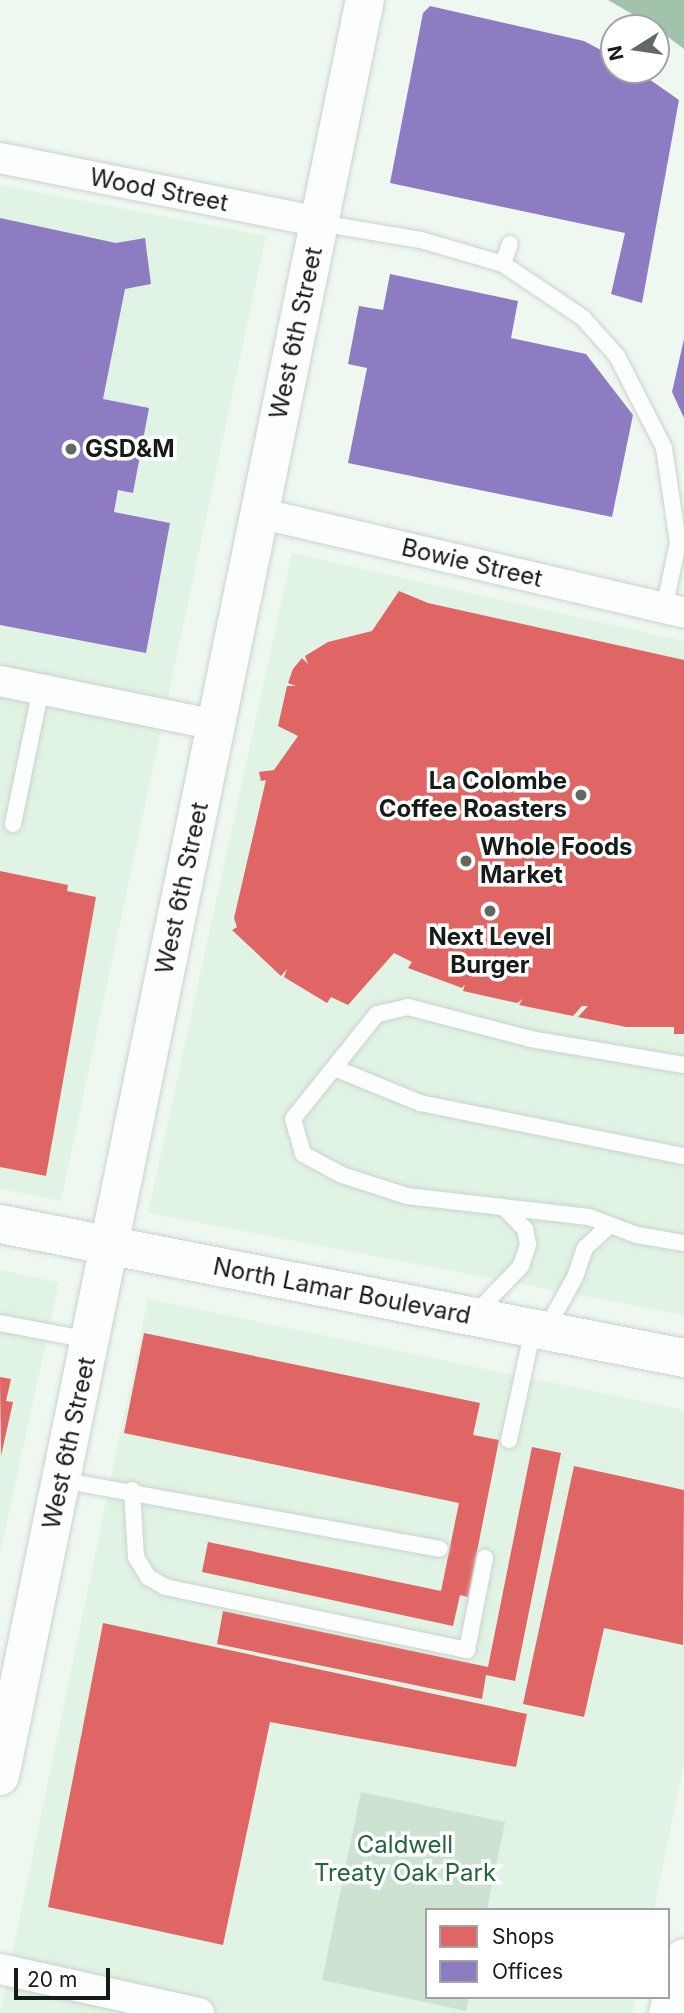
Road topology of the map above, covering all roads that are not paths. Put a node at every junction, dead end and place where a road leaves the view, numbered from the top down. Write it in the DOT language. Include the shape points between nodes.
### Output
graph roads {
  1 [pos="365,0"];
  2 [pos="0,158"];
  3 [pos="319,222"];
  4 [pos="510,244"];
  5 [pos="503,264"];
  6 [pos="259,513"];
  7 [pos="674,611"];
  8 [pos="0,681"];
  9 [pos="41,689"];
  10 [pos="216,724"];
  11 [pos="13,824"];
  12 [pos="684,1065"];
  13 [pos="337,1069"];
  14 [pos="684,1156"];
  15 [pos="506,1209"];
  16 [pos="0,1224"];
  17 [pos="610,1225"];
  18 [pos="684,1242"];
  19 [pos="109,1247"];
  20 [pos="472,1317"];
  21 [pos="0,1323"];
  22 [pos="539,1330"];
  23 [pos="90,1340"];
  24 [pos="684,1357"];
  25 [pos="509,1440"];
  26 [pos="61,1480"];
  27 [pos="132,1490"];
  28 [pos="440,1549"];
  29 [pos="485,1558"];
  30 [pos="2,1755"];
  31 [pos="684,1958"];
  32 [pos="0,1969"];
  33 [pos="152,2008"];
  34 [pos="200,2013"];
  35 [pos="668,2013"];
  1 -- 3 [label="main road, West 6th Street"];
  2 -- 3 [label="street, Wood Street"];
  3 -- 5 [label="lane" via="421,240"];
  3 -- 6 [label="main road, West 6th Street"];
  4 -- 5 [label="lane"];
  5 -- 7 [label="lane" via="583,318 617,356 647,410 664,448 675,505"];
  6 -- 7 [label="street, Bowie Street"];
  6 -- 10 [label="main road, West 6th Street"];
  8 -- 9 [label="street"];
  9 -- 10 [label="street"];
  9 -- 11 [label="lane"];
  10 -- 19 [label="main road, West 6th Street"];
  12 -- 13 [label="lane" via="531,1039 408,1007 377,1014"];
  13 -- 14 [label="lane" via="420,1103"];
  13 -- 15 [label="lane" via="293,1119 303,1154 342,1175 407,1196"];
  15 -- 17 [label="lane" via="589,1217"];
  15 -- 20 [label="lane" via="525,1229 524,1255 513,1277"];
  16 -- 19 [label="main road, North Lamar Boulevard"];
  17 -- 18 [label="lane"];
  17 -- 22 [label="lane" via="585,1248 575,1277"];
  19 -- 20 [label="main road, North Lamar Boulevard"];
  19 -- 23 [label="main road, West 6th Street"];
  20 -- 22 [label="main road, North Lamar Boulevard"];
  21 -- 23 [label="lane"];
  22 -- 24 [label="main road, North Lamar Boulevard"];
  22 -- 25 [label="lane"];
  23 -- 26 [label="main road, West 6th Street"];
  26 -- 27 [label="lane"];
  26 -- 30 [label="main road, West 6th Street"];
  27 -- 28 [label="lane"];
  27 -- 29 [label="lane" via="136,1557 148,1577 165,1587 467,1650"];
  31 -- 35 [label="main road"];
  32 -- 33 [label="street"];
  33 -- 34 [label="street"];
}
